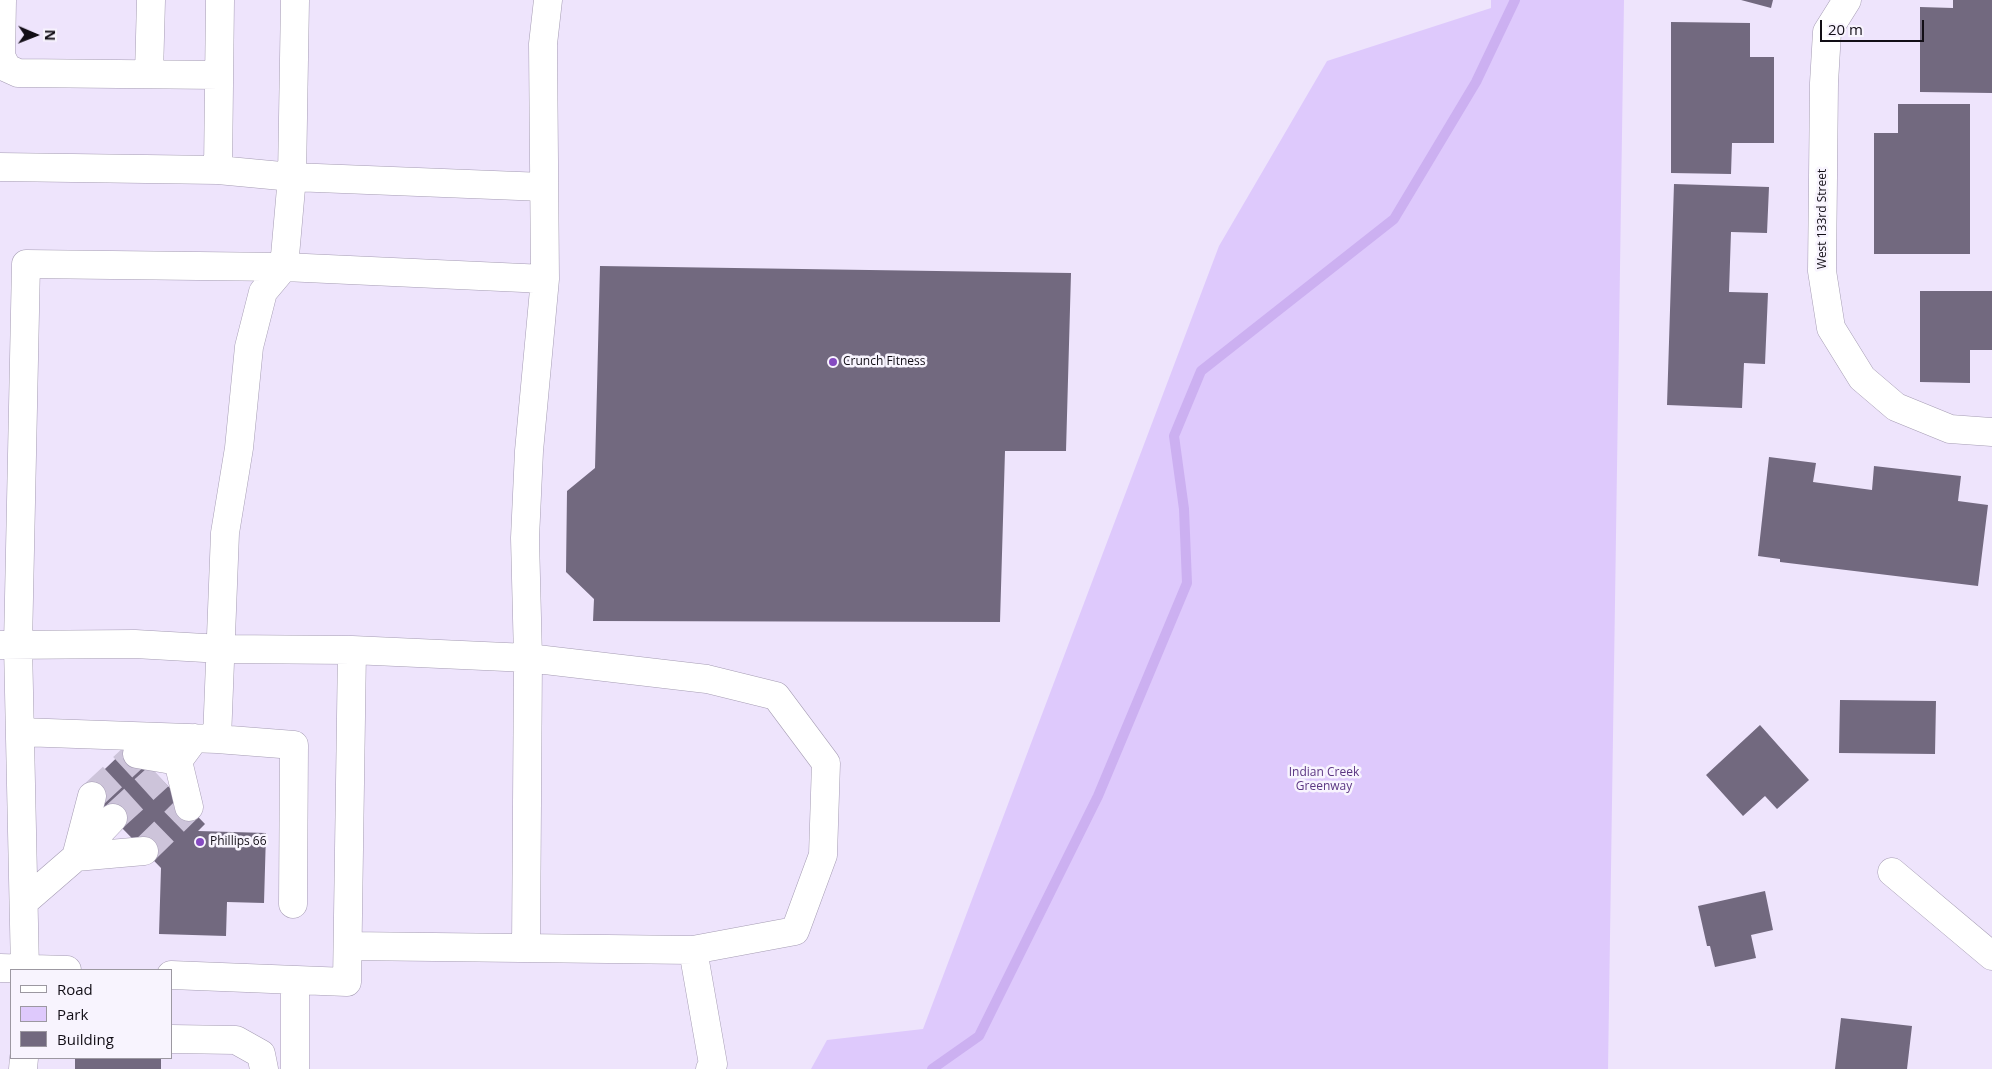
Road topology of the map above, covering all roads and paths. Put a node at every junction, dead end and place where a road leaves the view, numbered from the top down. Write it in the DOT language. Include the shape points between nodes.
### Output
graph roads {
  1 [pos="2,0"];
  2 [pos="151,0"];
  3 [pos="220,0"];
  4 [pos="295,0"];
  5 [pos="548,0"];
  6 [pos="1847,0"];
  7 [pos="148,74"];
  8 [pos="219,75"];
  9 [pos="0,167"];
  10 [pos="218,170"];
  11 [pos="292,177"];
  12 [pos="544,186"];
  13 [pos="284,267"];
  14 [pos="544,279"];
  15 [pos="1992,432"];
  16 [pos="9,645"];
  17 [pos="222,649"];
  18 [pos="352,650"];
  19 [pos="528,658"];
  20 [pos="20,732"];
  21 [pos="206,739"];
  22 [pos="137,754"];
  23 [pos="168,769"];
  24 [pos="92,796"];
  25 [pos="189,807"];
  26 [pos="113,818"];
  27 [pos="144,851"];
  28 [pos="76,857"];
  29 [pos="1892,872"];
  30 [pos="24,902"];
  31 [pos="293,904"];
  32 [pos="348,946"];
  33 [pos="526,948"];
  34 [pos="693,950"];
  35 [pos="1992,956"];
  36 [pos="17,969"];
  37 [pos="172,975"];
  38 [pos="295,981"];
  39 [pos="172,1039"];
  40 [pos="264,1069"];
  41 [pos="295,1069"];
  42 [pos="710,1069"];
  1 -- 7 [label="street" via="0,56 7,68 18,73"];
  2 -- 7 [label="street"];
  3 -- 8 [label="street"];
  4 -- 11 [label="street"];
  5 -- 12 [label="street" via="544,44"];
  6 -- 15 [label="street, West 133rd Street" via="1827,32 1824,83 1822,271 1832,328 1862,378 1896,407 1950,429"];
  7 -- 8 [label="street"];
  8 -- 10 [label="street"];
  9 -- 10 [label="street"];
  10 -- 11 [label="street"];
  11 -- 12 [label="street"];
  11 -- 13 [label="street"];
  12 -- 14 [label="street"];
  13 -- 14 [label="street"];
  13 -- 16 [label="street" via="26,264"];
  13 -- 17 [label="street" via="263,292 249,347 239,448 225,533"];
  14 -- 19 [label="street" via="524,538"];
  16 -- 17 [label="street" via="135,644"];
  16 -- 20 [label="street"];
  17 -- 18 [label="street"];
  17 -- 21 [label="street"];
  18 -- 19 [label="street"];
  18 -- 32 [label="street"];
  19 -- 33 [label="street"];
  19 -- 34 [label="street" via="707,679 776,696 826,763 822,856 795,931"];
  20 -- 21 [label="street"];
  20 -- 30 [label="street"];
  21 -- 23 [label="street"];
  21 -- 31 [label="street" via="294,745"];
  22 -- 23 [label="street"];
  23 -- 25 [label="street"];
  24 -- 28 [label="street"];
  26 -- 28 [label="street"];
  27 -- 28 [label="street"];
  28 -- 30 [label="street"];
  29 -- 35 [label="street"];
  30 -- 36 [label="street"];
  32 -- 33 [label="street"];
  32 -- 38 [label="street" via="347,982"];
  33 -- 34 [label="street"];
  34 -- 42 [label="street" via="713,1064"];
  37 -- 38 [label="street"];
  38 -- 41 [label="street"];
  39 -- 40 [label="street" via="236,1040 261,1054"];
}
